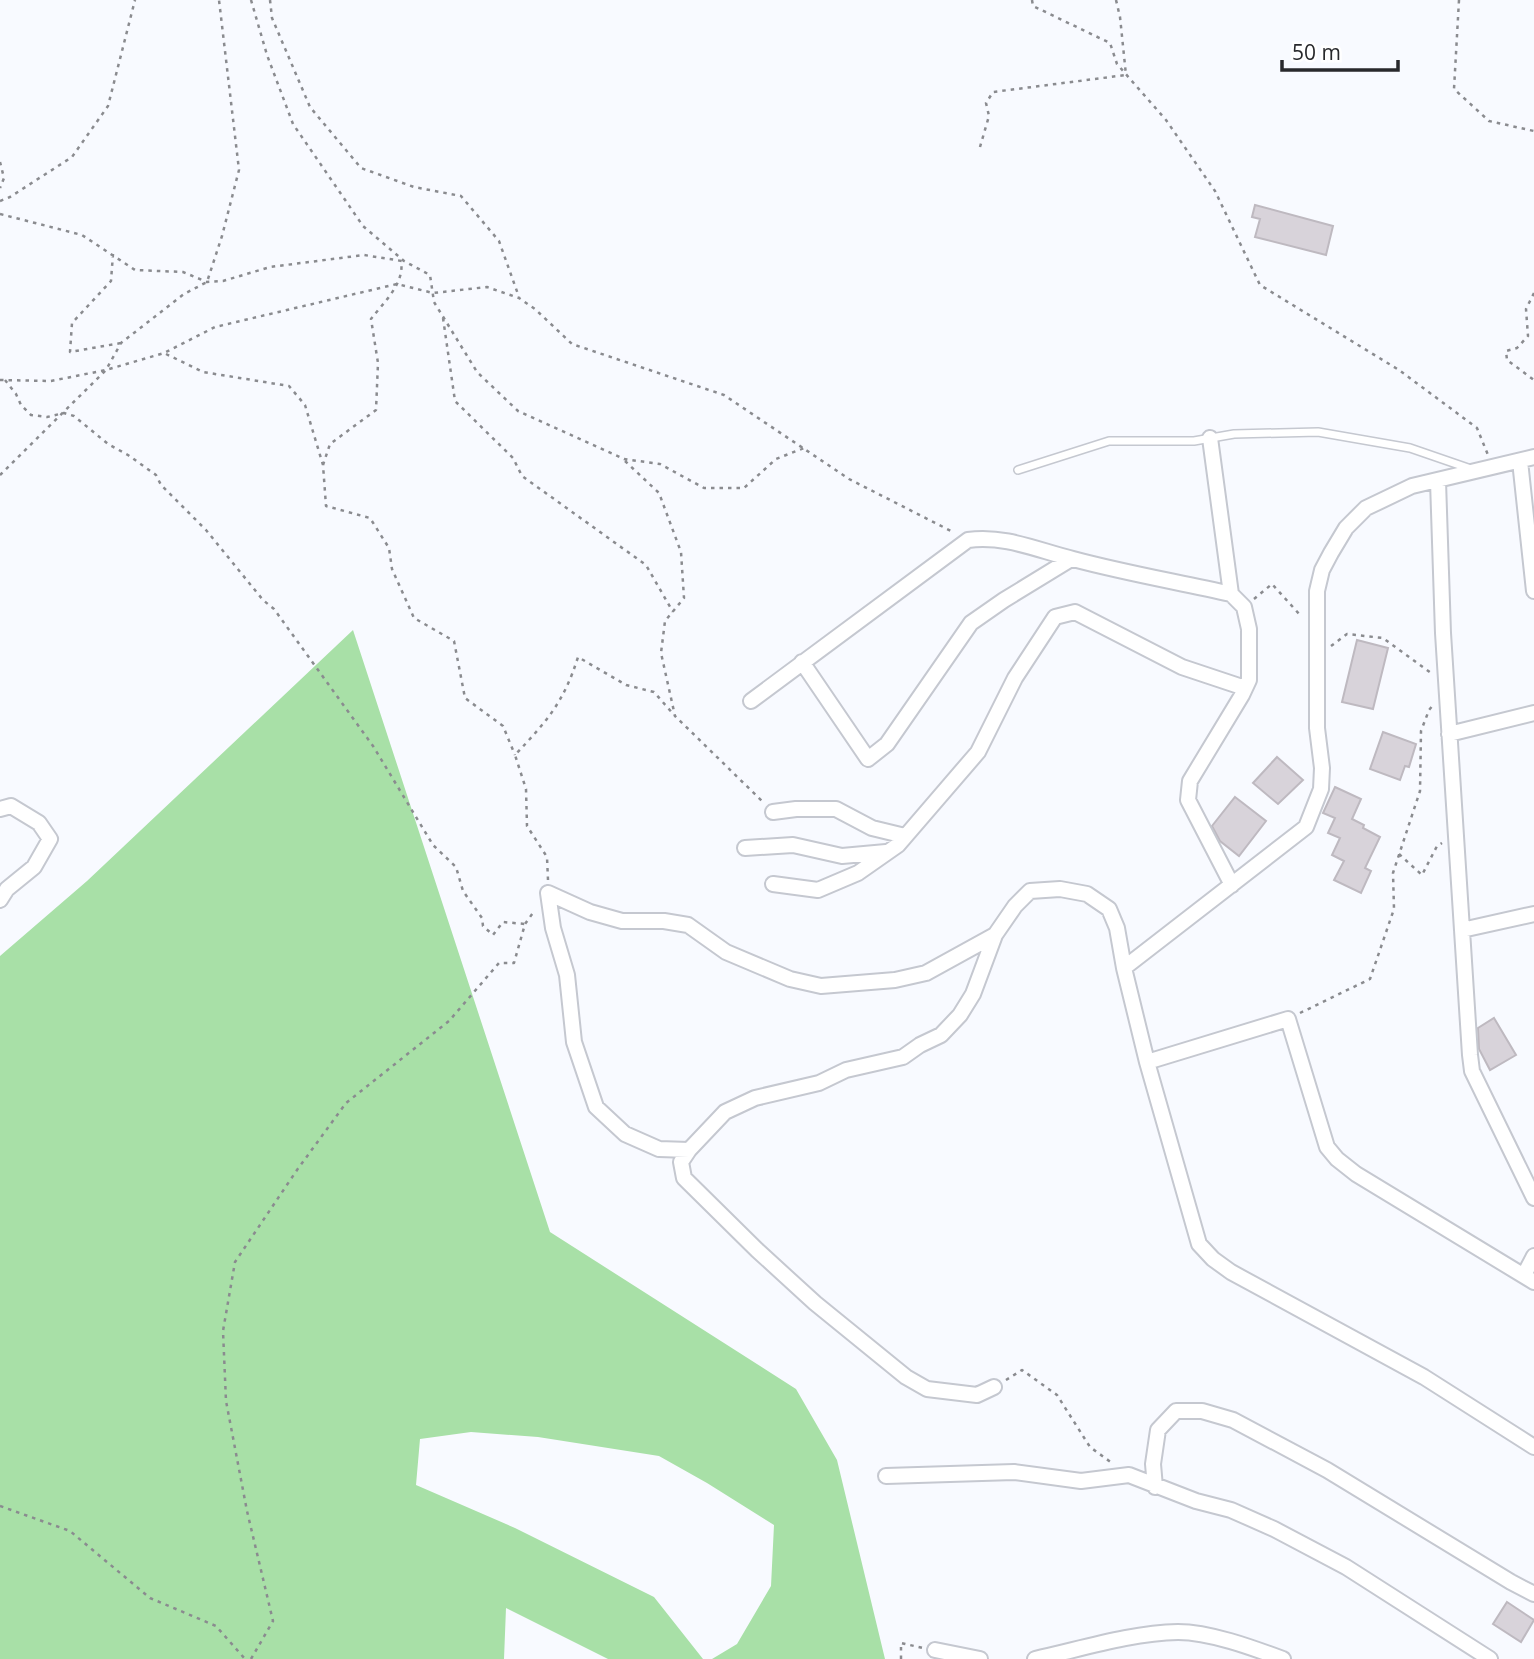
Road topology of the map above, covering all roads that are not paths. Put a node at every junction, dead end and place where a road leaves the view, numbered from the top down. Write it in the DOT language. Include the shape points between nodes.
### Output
graph roads {
  1 [pos="1210,438"];
  2 [pos="1527,459"];
  3 [pos="1018,470"];
  4 [pos="1478,471"];
  5 [pos="1438,481"];
  6 [pos="1071,559"];
  7 [pos="1534,591"];
  8 [pos="1231,594"];
  9 [pos="802,662"];
  10 [pos="1245,688"];
  11 [pos="751,701"];
  12 [pos="1534,713"];
  13 [pos="1449,734"];
  14 [pos="0,809"];
  15 [pos="773,812"];
  16 [pos="905,836"];
  17 [pos="745,848"];
  18 [pos="887,852"];
  19 [pos="773,884"];
  20 [pos="1232,885"];
  21 [pos="0,900"];
  22 [pos="1534,914"];
  23 [pos="1462,930"];
  24 [pos="995,935"];
  25 [pos="1124,968"];
  26 [pos="1147,1062"];
  27 [pos="689,1150"];
  28 [pos="1534,1198"];
  29 [pos="1534,1256"];
  30 [pos="1529,1279"];
  31 [pos="994,1387"];
  32 [pos="1534,1447"];
  33 [pos="886,1476"];
  34 [pos="1155,1487"];
  35 [pos="1534,1594"];
  36 [pos="935,1650"];
  37 [pos="980,1659"];
  38 [pos="1035,1659"];
  39 [pos="1283,1659"];
  40 [pos="1490,1659"];
  1 -- 3 [label="lane" via="1109,440"];
  1 -- 4 [label="lane" via="1318,432 1410,449"];
  1 -- 8 [label="street"];
  2 -- 4 [label="street"];
  2 -- 7 [label="street"];
  4 -- 5 [label="street"];
  5 -- 13 [label="street"];
  5 -- 20 [label="street" via="1412,486 1366,508 1346,528 1322,570 1317,591 1321,789 1306,827"];
  6 -- 8 [label="street"];
  6 -- 9 [label="street" via="1008,540 968,540"];
  6 -- 9 [label="street" via="971,623 887,744 868,759"];
  8 -- 10 [label="street" via="1244,607 1249,629"];
  9 -- 11 [label="street"];
  10 -- 16 [label="street" via="1182,667 1075,612 1055,617 1015,678 978,752"];
  10 -- 20 [label="street" via="1190,781 1188,800"];
  12 -- 13 [label="street"];
  13 -- 23 [label="street"];
  14 -- 21 [label="street" via="11,806 39,823 50,839 34,867 6,889"];
  15 -- 16 [label="street" via="836,809 872,828"];
  16 -- 18 [label="street"];
  17 -- 18 [label="street" via="793,845 842,856"];
  18 -- 19 [label="street" via="858,873 818,890"];
  20 -- 25 [label="street"];
  22 -- 23 [label="street"];
  23 -- 28 [label="street" via="1472,1071"];
  24 -- 25 [label="street" via="1030,891 1060,888 1087,894 1109,909"];
  24 -- 27 [label="street" via="973,994 941,1035 903,1058 755,1098 725,1112"];
  24 -- 27 [label="street" via="926,973 821,986 790,979 726,952 688,925 621,921 548,893 552,928 567,975 574,1042 596,1107 625,1135 659,1149"];
  25 -- 26 [label="street"];
  26 -- 30 [label="street" via="1287,1019 1327,1146 1337,1159"];
  26 -- 32 [label="street" via="1199,1244 1213,1259 1424,1377"];
  27 -- 31 [label="street" via="681,1162 684,1178 815,1303 906,1377 927,1389 977,1395"];
  29 -- 30 [label="street"];
  33 -- 34 [label="street" via="1014,1472 1081,1480 1129,1475"];
  34 -- 35 [label="street" via="1158,1430 1175,1411 1202,1411 1233,1420 1327,1470"];
  34 -- 40 [label="street" via="1275,1529 1346,1567"];
  36 -- 37 [label="street"];
  38 -- 39 [label="street" via="1180,1632 1239,1642"];
}
